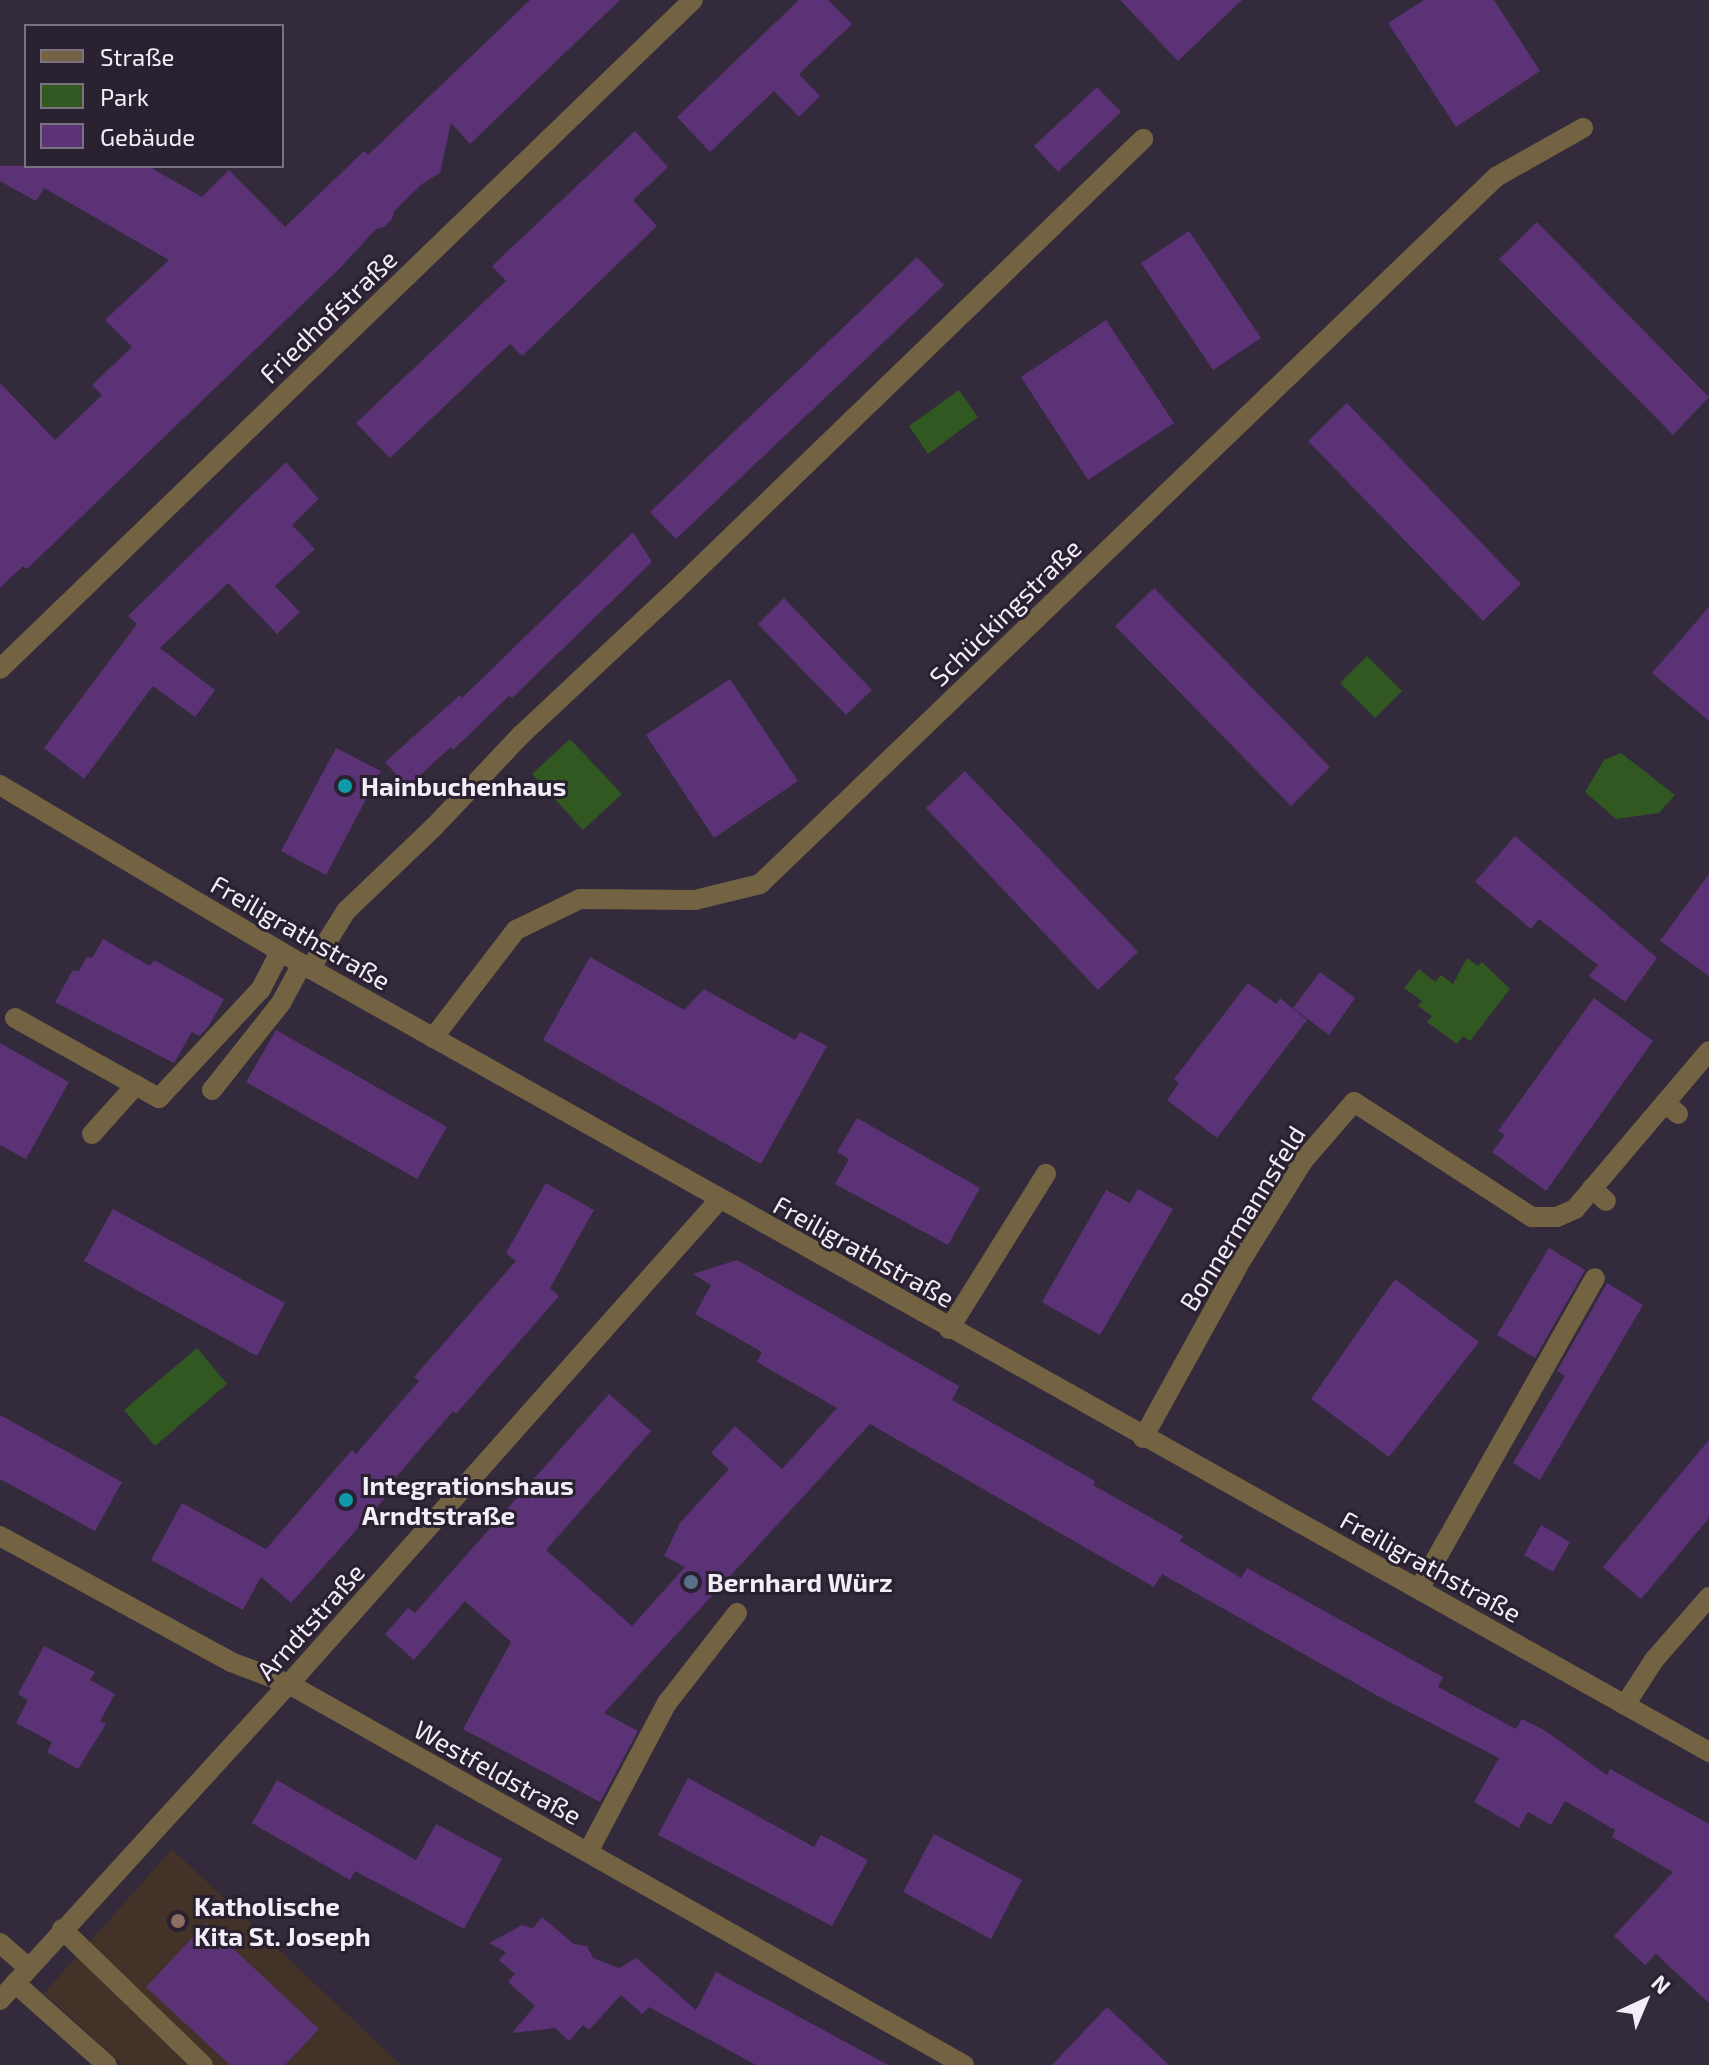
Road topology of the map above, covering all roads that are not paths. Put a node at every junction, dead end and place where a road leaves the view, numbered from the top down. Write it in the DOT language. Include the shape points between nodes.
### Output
graph roads {
  1 [pos="693,0"];
  2 [pos="1583,128"];
  3 [pos="1143,139"];
  4 [pos="0,669"];
  5 [pos="0,785"];
  6 [pos="280,952"];
  7 [pos="306,966"];
  8 [pos="15,1018"];
  9 [pos="433,1038"];
  10 [pos="1709,1051"];
  11 [pos="136,1085"];
  12 [pos="212,1090"];
  13 [pos="92,1134"];
  14 [pos="1046,1174"];
  15 [pos="719,1200"];
  16 [pos="1595,1278"];
  17 [pos="949,1329"];
  18 [pos="1143,1438"];
  19 [pos="0,1536"];
  20 [pos="1419,1589"];
  21 [pos="1709,1597"];
  22 [pos="737,1613"];
  23 [pos="289,1684"];
  24 [pos="1625,1705"];
  25 [pos="1709,1752"];
  26 [pos="588,1852"];
  27 [pos="62,1929"];
  28 [pos="0,1943"];
  29 [pos="21,1975"];
  30 [pos="0,2000"];
  31 [pos="955,2062"];
  32 [pos="107,2065"];
  33 [pos="203,2065"];
  1 -- 4 [label="street, Friedhofstraße"];
  2 -- 9 [label="street, Schückingstraße" via="1496,177 760,884 695,900 580,899 516,930"];
  3 -- 7 [label="street" via="521,735 346,911"];
  5 -- 6 [label="street, Freiligrathstraße"];
  6 -- 7 [label="street, Freiligrathstraße"];
  6 -- 11 [label="street" via="261,989 159,1098"];
  7 -- 9 [label="street, Freiligrathstraße"];
  7 -- 12 [label="street"];
  8 -- 11 [label="street"];
  9 -- 15 [label="street, Freiligrathstraße"];
  10 -- 18 [label="street, Bonnermannsfeld" via="1671,1109 1599,1194 1557,1217 1532,1217 1354,1102 1303,1161"];
  11 -- 13 [label="street"];
  14 -- 17 [label="street"];
  15 -- 17 [label="street, Freiligrathstraße"];
  15 -- 23 [label="street, Arndtstraße"];
  16 -- 20 [label="street"];
  17 -- 18 [label="street, Freiligrathstraße"];
  18 -- 20 [label="street, Freiligrathstraße"];
  19 -- 23 [label="street, Westfeldstraße" via="231,1662"];
  20 -- 24 [label="street, Freiligrathstraße"];
  21 -- 24 [label="street" via="1654,1660"];
  22 -- 26 [label="street" via="667,1703"];
  23 -- 26 [label="street, Westfeldstraße"];
  23 -- 27 [label="street, Arndtstraße"];
  24 -- 25 [label="street, Freiligrathstraße"];
  26 -- 31 [label="street, Westfeldstraße"];
  27 -- 29 [label="street, Arndtstraße"];
  27 -- 33 [label="street"];
  28 -- 29 [label="street"];
  29 -- 30 [label="street, Arndtstraße"];
  29 -- 32 [label="street"];
}
